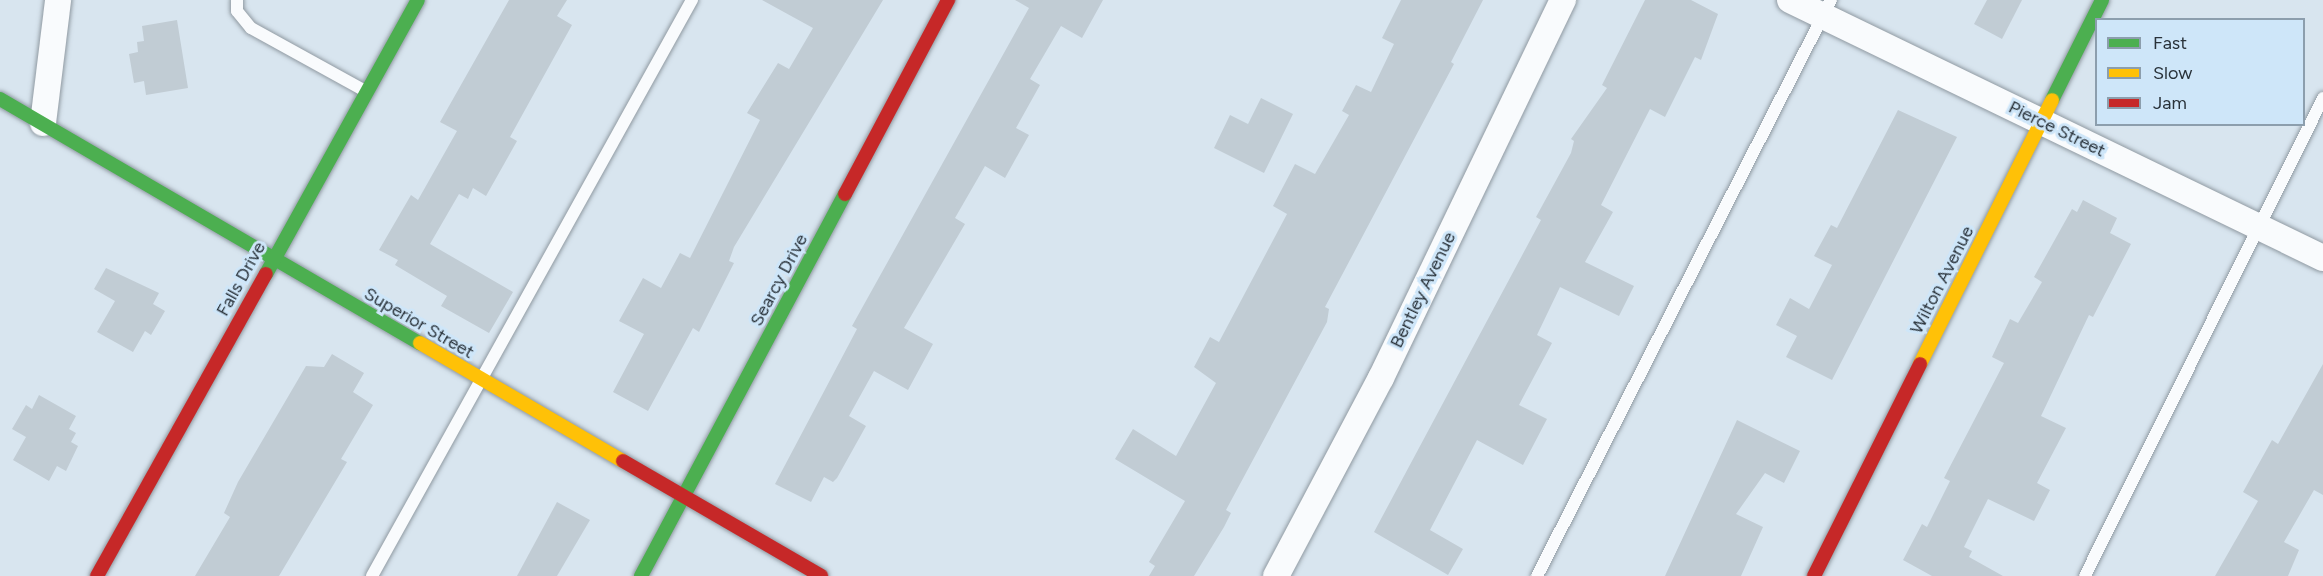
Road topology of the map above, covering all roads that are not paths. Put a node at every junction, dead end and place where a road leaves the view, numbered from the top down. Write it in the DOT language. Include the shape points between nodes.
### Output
graph roads {
  1 [pos="58,0"];
  2 [pos="237,0"];
  3 [pos="418,0"];
  4 [pos="692,0"];
  5 [pos="948,0"];
  6 [pos="1563,0"];
  7 [pos="1790,0"];
  8 [pos="2102,0"];
  9 [pos="1827,8"];
  10 [pos="366,92"];
  11 [pos="2323,98"];
  12 [pos="0,99"];
  13 [pos="2042,122"];
  14 [pos="43,123"];
  15 [pos="2259,227"];
  16 [pos="273,258"];
  17 [pos="2323,258"];
  18 [pos="481,380"];
  19 [pos="684,497"];
  20 [pos="97,576"];
  21 [pos="372,576"];
  22 [pos="641,576"];
  23 [pos="821,576"];
  24 [pos="1275,576"];
  25 [pos="1537,576"];
  26 [pos="1814,576"];
  27 [pos="2085,576"];
  1 -- 14 [label="street"];
  2 -- 10 [label="lane" via="237,11 251,28"];
  3 -- 10 [label="street, Falls Drive"];
  4 -- 18 [label="lane"];
  5 -- 19 [label="street, Searcy Drive"];
  6 -- 24 [label="street, Bentley Avenue" via="1381,378"];
  7 -- 9 [label="street, Pierce Street"];
  8 -- 13 [label="street, Wilton Avenue"];
  9 -- 13 [label="street, Pierce Street"];
  9 -- 25 [label="lane"];
  10 -- 16 [label="street, Falls Drive"];
  11 -- 15 [label="lane"];
  12 -- 14 [label="street, Superior Street"];
  13 -- 15 [label="street, Pierce Street"];
  13 -- 26 [label="street, Wilton Avenue"];
  14 -- 16 [label="street, Superior Street"];
  15 -- 17 [label="street, Pierce Street"];
  15 -- 27 [label="lane"];
  16 -- 18 [label="street, Superior Street"];
  16 -- 20 [label="street, Falls Drive"];
  18 -- 19 [label="street, Superior Street"];
  18 -- 21 [label="lane"];
  19 -- 22 [label="street, Searcy Drive"];
  19 -- 23 [label="street, Superior Street"];
}
